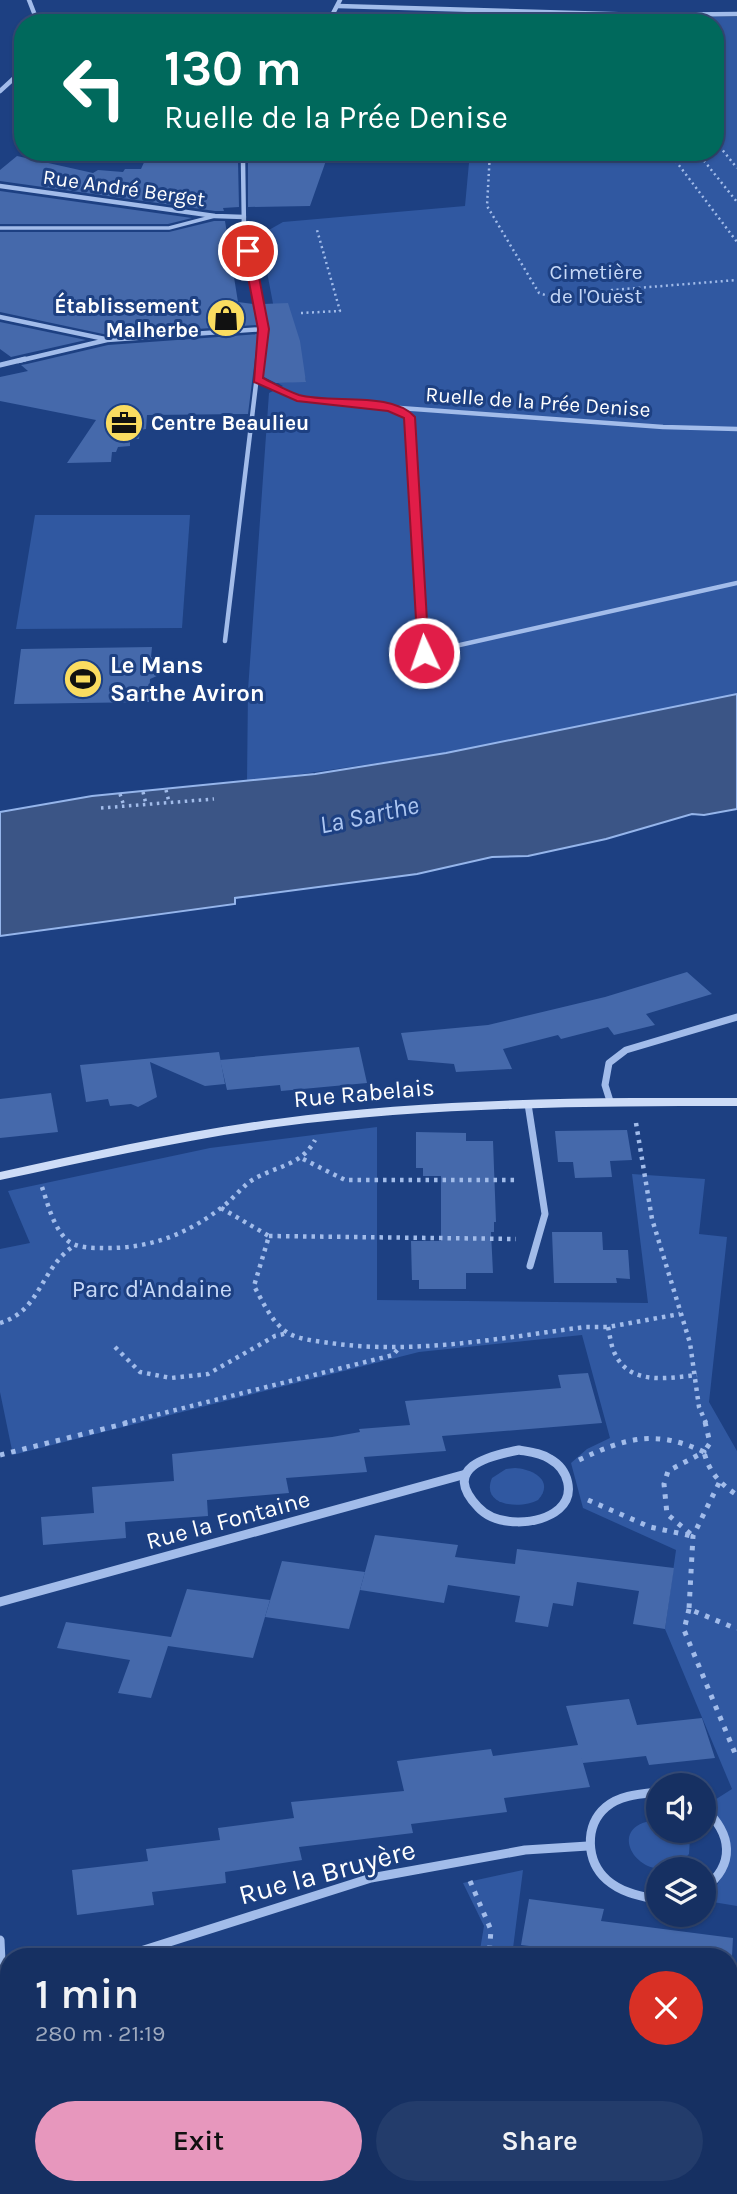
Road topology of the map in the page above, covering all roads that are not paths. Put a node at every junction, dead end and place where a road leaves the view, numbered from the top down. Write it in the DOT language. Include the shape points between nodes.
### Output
graph roads {
  1 [pos="340,0"];
  2 [pos="338,6"];
  3 [pos="333,14"];
  4 [pos="610,14"];
  5 [pos="14,78"];
  6 [pos="0,91"];
  7 [pos="243,161"];
  8 [pos="0,186"];
  9 [pos="215,216"];
  10 [pos="244,217"];
  11 [pos="0,228"];
  12 [pos="0,317"];
  13 [pos="264,329"];
  14 [pos="107,340"];
  15 [pos="261,355"];
  16 [pos="0,365"];
  17 [pos="258,380"];
  18 [pos="388,407"];
  19 [pos="737,429"];
  20 [pos="737,583"];
  21 [pos="225,641"];
  22 [pos="737,1017"];
  23 [pos="610,1101"];
  24 [pos="737,1101"];
  25 [pos="528,1104"];
  26 [pos="0,1176"];
  27 [pos="530,1266"];
  28 [pos="466,1474"];
  29 [pos="0,1602"];
  30 [pos="646,1793"];
  31 [pos="716,1819"];
  32 [pos="588,1846"];
  33 [pos="716,1879"];
  34 [pos="646,1897"];
  35 [pos="150,1948"];
  1 -- 2 [label="street"];
  2 -- 3 [label="street"];
  2 -- 4 [label="street"];
  5 -- 6 [label="street"];
  7 -- 10 [label="street"];
  8 -- 9 [label="street, Rue André Berget"];
  9 -- 10 [label="street, Rue André Berget"];
  9 -- 11 [label="lane" via="169,228"];
  10 -- 13 [label="street"];
  12 -- 14 [label="street"];
  13 -- 14 [label="street"];
  13 -- 15 [label="lane"];
  14 -- 16 [label="street"];
  15 -- 17 [label="lane"];
  17 -- 18 [label="lane, Ruelle de la Prée Denise" via="297,398"];
  17 -- 21 [label="lane"];
  18 -- 19 [label="lane, Ruelle de la Prée Denise"];
  18 -- 20 [label="lane" via="405,412 411,422 424,653"];
  22 -- 23 [label="street" via="626,1050 609,1062 605,1084"];
  23 -- 24 [label="street, Rue Rabelais"];
  23 -- 25 [label="street, Rue Rabelais"];
  25 -- 26 [label="street, Rue Rabelais" via="318,1118 177,1139"];
  25 -- 27 [label="street" via="545,1214"];
  28 -- 28 [label="street, Rue la Fontaine" via="486,1455 536,1453 562,1469 570,1490 560,1507 541,1519 507,1522 490,1517 471,1503 464,1486"];
  28 -- 29 [label="street, Rue la Fontaine"];
  30 -- 32 [label="street" via="614,1802 599,1814 590,1829"];
  31 -- 33 [label="street" via="728,1847 727,1862"];
  32 -- 34 [label="street" via="605,1879 623,1891"];
  32 -- 35 [label="street, Rue la Bruyère" via="525,1850 371,1878"];
}
